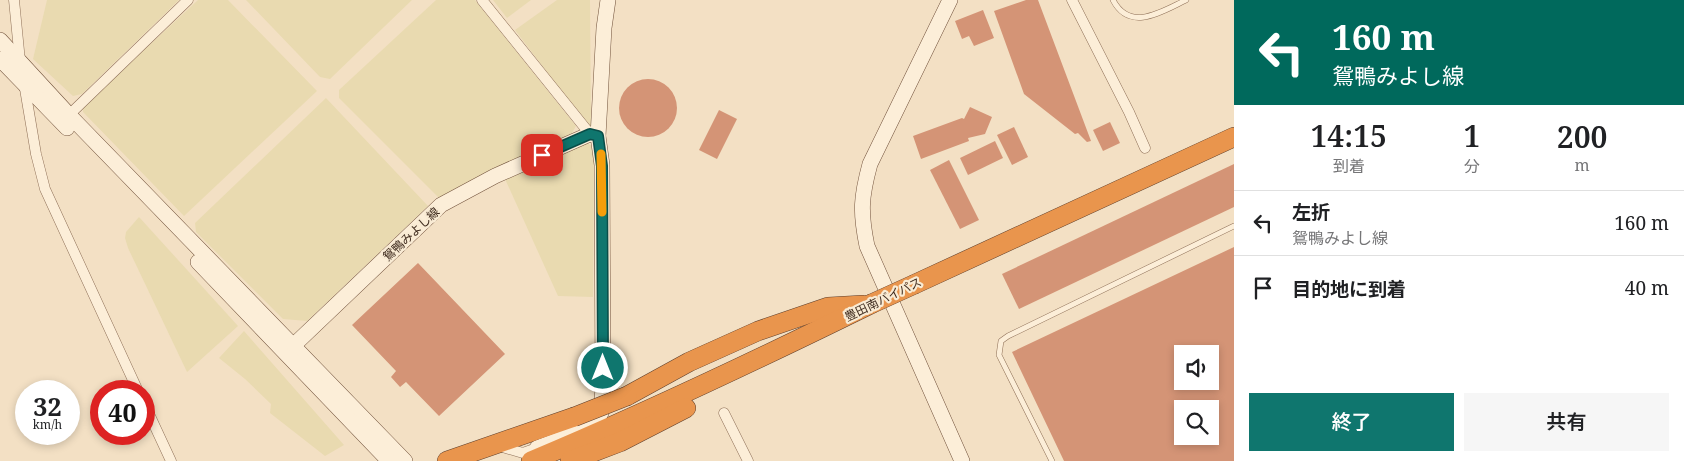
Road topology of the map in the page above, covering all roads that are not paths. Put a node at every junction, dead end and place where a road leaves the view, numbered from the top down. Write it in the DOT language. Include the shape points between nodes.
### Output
graph roads {
  1 [pos="14,0"];
  2 [pos="188,0"];
  3 [pos="482,0"];
  4 [pos="608,0"];
  5 [pos="950,0"];
  6 [pos="1072,0"];
  7 [pos="1114,0"];
  8 [pos="1186,0"];
  9 [pos="0,40"];
  10 [pos="0,59"];
  11 [pos="20,61"];
  12 [pos="24,83"];
  13 [pos="69,115"];
  14 [pos="594,135"];
  15 [pos="1234,137"];
  16 [pos="1145,148"];
  17 [pos="1234,226"];
  18 [pos="872,304"];
  19 [pos="288,347"];
  20 [pos="133,380"];
  21 [pos="724,413"];
  22 [pos="155,427"];
  23 [pos="494,445"];
  24 [pos="534,455"];
  25 [pos="171,461"];
  26 [pos="389,461"];
  27 [pos="405,461"];
  28 [pos="448,461"];
  29 [pos="526,461"];
  30 [pos="570,461"];
  31 [pos="748,461"];
  32 [pos="962,461"];
  33 [pos="1052,461"];
  1 -- 11 [label="street"];
  2 -- 13 [label="street"];
  3 -- 14 [label="street"];
  4 -- 14 [label="street"];
  5 -- 32 [label="street" via="870,164 861,210 867,246"];
  6 -- 16 [label="street"];
  7 -- 8 [label="lane" via="1124,13 1138,18 1152,16"];
  9 -- 11 [label="street"];
  10 -- 12 [label="street"];
  11 -- 12 [label="street"];
  11 -- 13 [label="street"];
  12 -- 19 [label="street"];
  12 -- 20 [label="street" via="45,189"];
  13 -- 19 [label="street"];
  14 -- 19 [label="street, 鴛鴨みよし線" via="495,176 441,205"];
  14 -- 24 [label="street" via="602,175 602,413 589,428"];
  15 -- 18 [label="highway, 豊田南バイパス, bridge"];
  17 -- 33 [label="lane" via="1001,341 999,355"];
  18 -- 23 [label="highway, bridge" via="828,307 758,331 689,362 627,396"];
  18 -- 24 [label="highway, 豊田南バイパス" via="621,423"];
  18 -- 30 [label="highway" via="837,334 620,442"];
  19 -- 26 [label="street"];
  19 -- 27 [label="street"];
  21 -- 31 [label="street"];
  22 -- 25 [label="street"];
  23 -- 24 [label="street"];
  23 -- 28 [label="highway"];
  24 -- 29 [label="street"];
}
